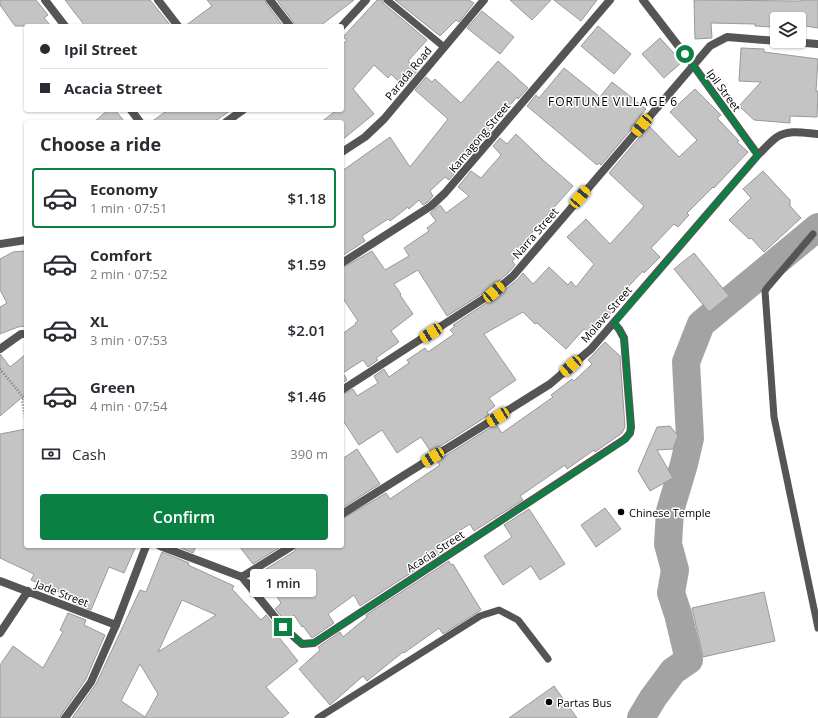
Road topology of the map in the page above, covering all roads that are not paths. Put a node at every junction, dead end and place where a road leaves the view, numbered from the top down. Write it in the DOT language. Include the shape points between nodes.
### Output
graph roads {
  1 [pos="45,0"];
  2 [pos="158,0"];
  3 [pos="270,0"];
  4 [pos="366,0"];
  5 [pos="387,0"];
  6 [pos="484,0"];
  7 [pos="610,0"];
  8 [pos="643,0"];
  9 [pos="63,24"];
  10 [pos="176,24"];
  11 [pos="288,24"];
  12 [pos="344,24"];
  13 [pos="770,40"];
  14 [pos="806,43"];
  15 [pos="818,44"];
  16 [pos="444,47"];
  17 [pos="693,65"];
  18 [pos="240,112"];
  19 [pos="229,120"];
  20 [pos="818,134"];
  21 [pos="344,151"];
  22 [pos="758,155"];
  23 [pos="813,234"];
  24 [pos="24,240"];
  25 [pos="0,244"];
  26 [pos="344,263"];
  27 [pos="614,323"];
  28 [pos="24,334"];
  29 [pos="0,349"];
  30 [pos="344,389"];
  31 [pos="344,513"];
  32 [pos="145,548"];
  33 [pos="165,548"];
  34 [pos="289,548"];
  35 [pos="242,577"];
  36 [pos="0,581"];
  37 [pos="28,592"];
  38 [pos="116,625"];
  39 [pos="818,628"];
  40 [pos="0,633"];
  41 [pos="548,659"];
  42 [pos="65,718"];
  43 [pos="318,718"];
  1 -- 9 [label="street"];
  2 -- 10 [label="street"];
  3 -- 11 [label="street"];
  4 -- 12 [label="street"];
  5 -- 16 [label="lane"];
  6 -- 16 [label="street, Parada Road"];
  7 -- 26 [label="street, Kamagong Street" via="445,193 431,206"];
  8 -- 17 [label="street, Ipil Street"];
  13 -- 17 [label="street, Narra Street" via="728,37 710,46"];
  14 -- 15 [label="street, Narra Street"];
  16 -- 21 [label="street, Parada Road" via="384,119 365,138"];
  17 -- 22 [label="street, Ipil Street"];
  17 -- 30 [label="street, Narra Street" via="513,276 494,292"];
  18 -- 19 [label="street"];
  20 -- 22 [label="street, Molave Street" via="788,133 777,137"];
  22 -- 27 [label="street, Molave Street"];
  23 -- 39 [label="lane" via="765,292 774,417"];
  24 -- 25 [label="street"];
  27 -- 31 [label="street, Molave Street" via="591,349 550,384"];
  27 -- 35 [label="street, Acacia Street" via="624,338 631,427 625,440 314,643 302,644 294,638"];
  28 -- 29 [label="street"];
  32 -- 38 [label="street"];
  33 -- 35 [label="street, Acacia Street"];
  34 -- 35 [label="street"];
  36 -- 37 [label="street, Jade Street"];
  37 -- 38 [label="street, Jade Street"];
  37 -- 40 [label="street"];
  38 -- 42 [label="street" via="91,682"];
  41 -- 43 [label="lane" via="518,620 499,610 480,616"];
}
